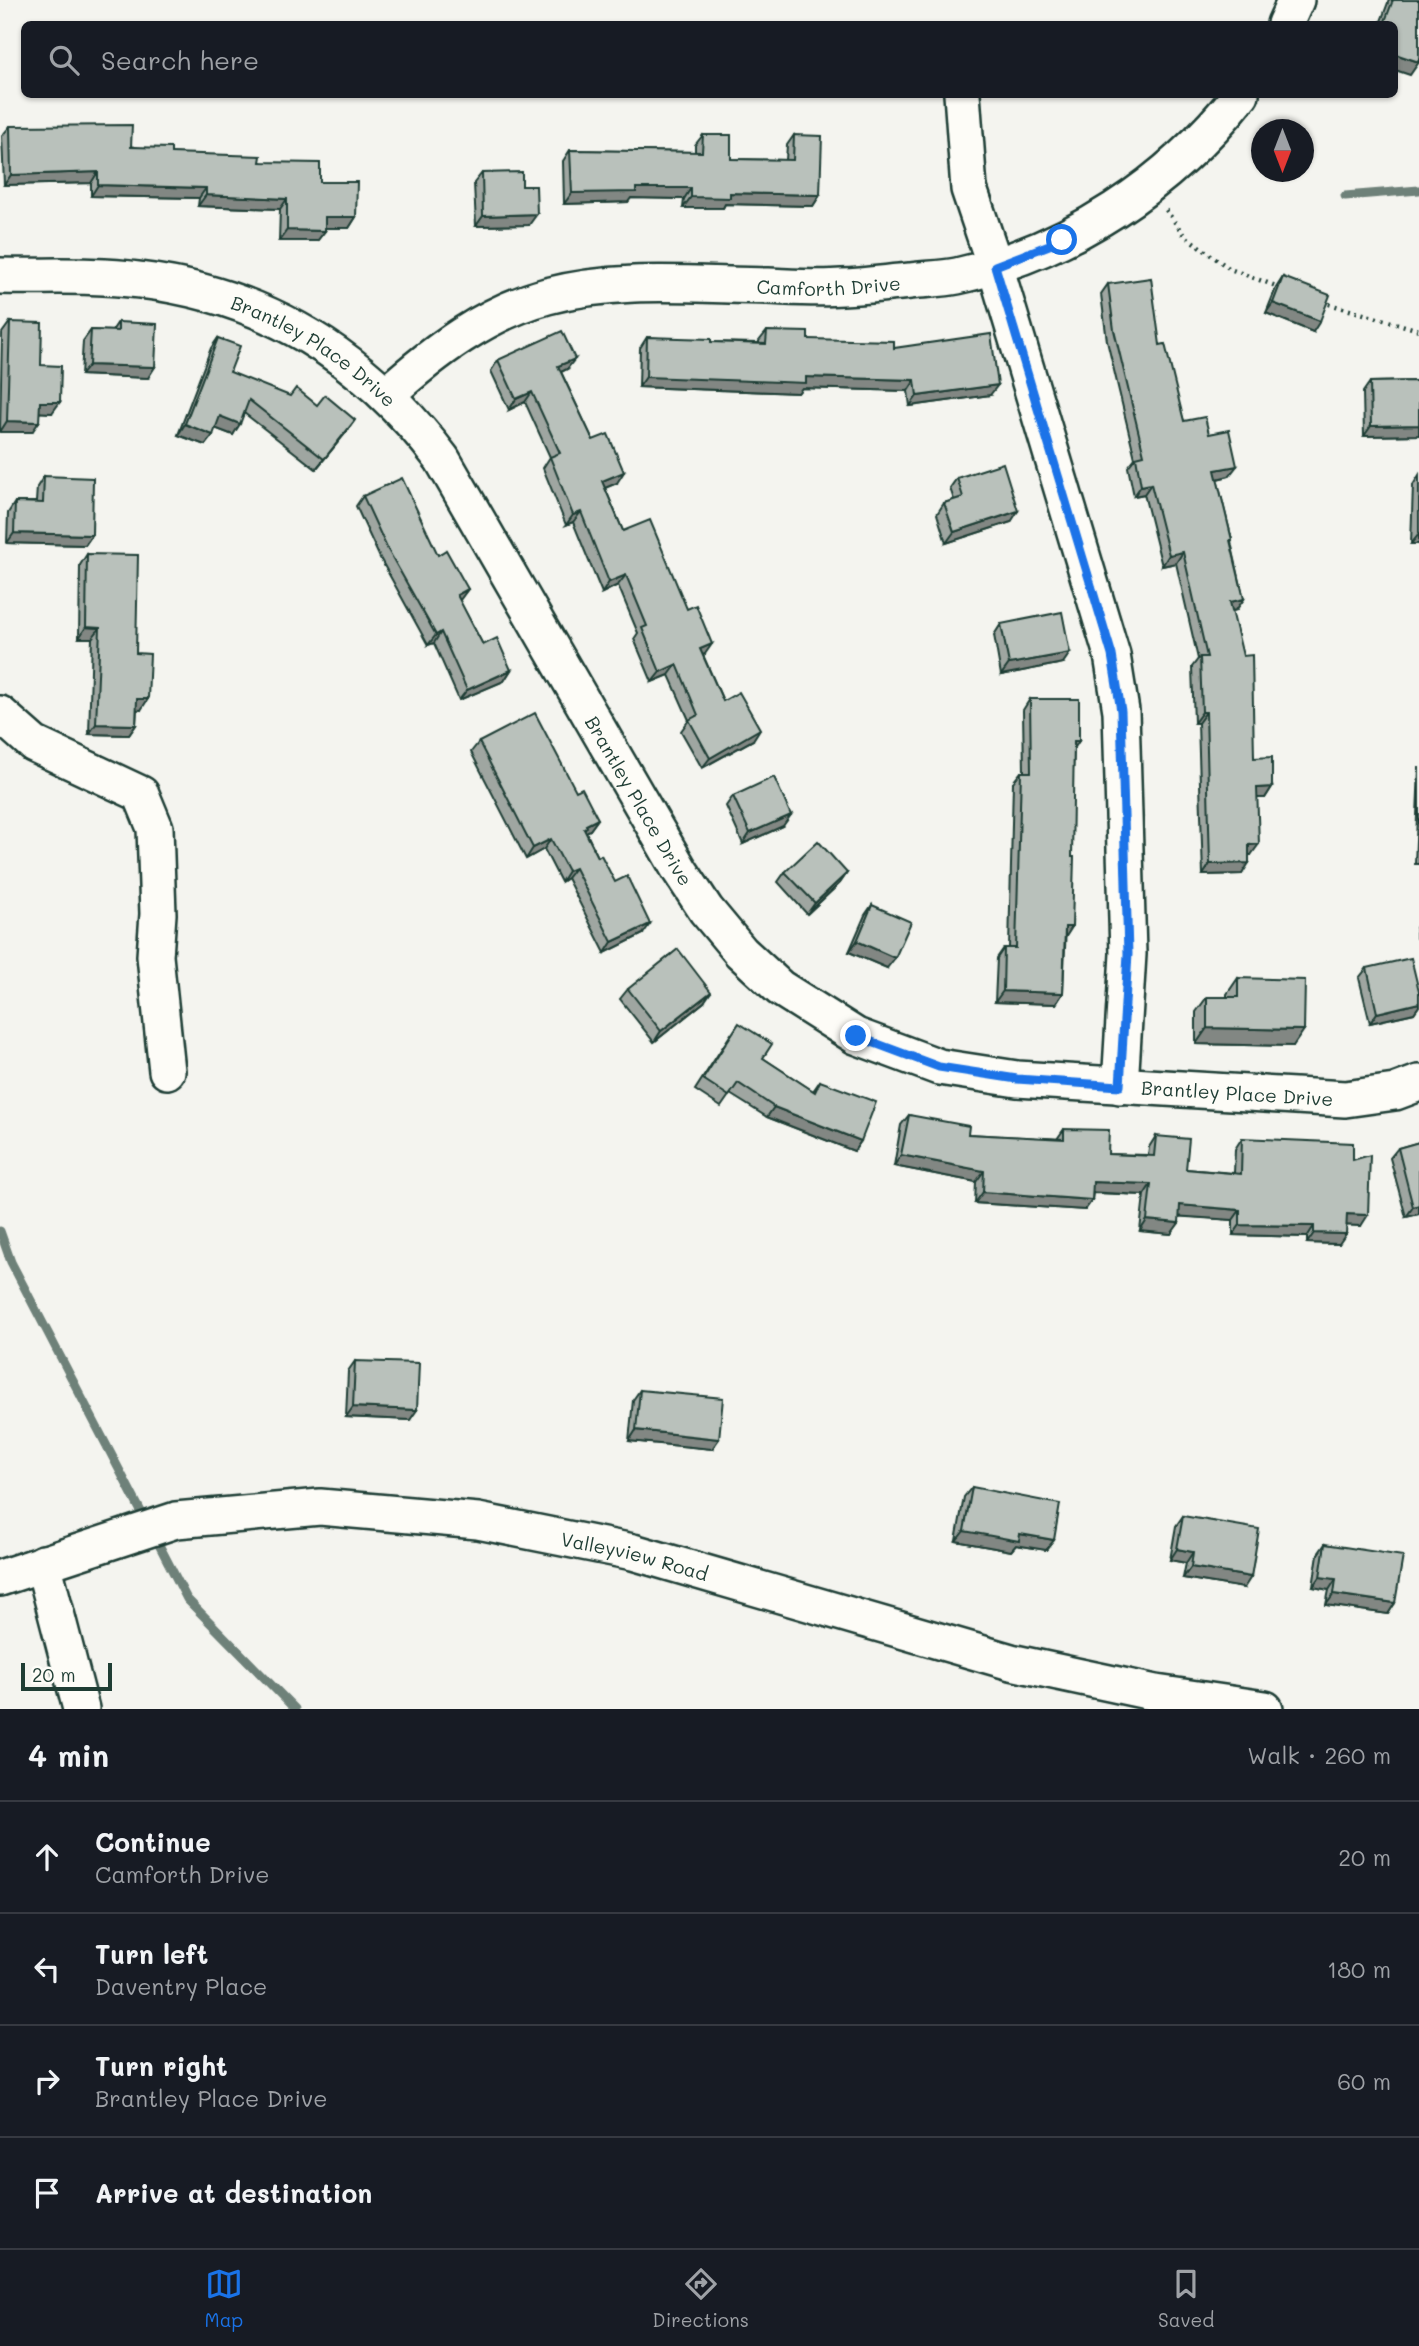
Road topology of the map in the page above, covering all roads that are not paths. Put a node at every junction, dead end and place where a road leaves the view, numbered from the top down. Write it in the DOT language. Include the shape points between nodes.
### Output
graph roads {
  1 [pos="1296,0"];
  2 [pos="1286,21"];
  3 [pos="962,98"];
  4 [pos="1238,98"];
  5 [pos="995,266"];
  6 [pos="0,276"];
  7 [pos="387,394"];
  8 [pos="0,714"];
  9 [pos="167,1071"];
  10 [pos="1419,1083"];
  11 [pos="1120,1086"];
  12 [pos="43,1563"];
  13 [pos="0,1578"];
  14 [pos="81,1709"];
  15 [pos="1265,1709"];
  1 -- 2 [label="street"];
  3 -- 5 [label="street" via="969,189"];
  4 -- 5 [label="street, Camforth Drive" via="1196,146 1133,198 1062,240"];
  5 -- 7 [label="street, Camforth Drive" via="954,276 841,288 630,284 587,288 545,297 474,327 428,357"];
  5 -- 11 [label="street" via="1112,655 1121,711 1128,954"];
  6 -- 7 [label="street, Brantley Place Drive" via="135,279 234,301 300,330"];
  7 -- 11 [label="street, Brantley Place Drive" via="442,459 706,910 780,988 856,1036 939,1067 1017,1079"];
  8 -- 9 [label="street" via="34,744 141,794 155,828 155,956"];
  10 -- 11 [label="street, Brantley Place Drive" via="1345,1099"];
  12 -- 13 [label="street, Valleyview Road"];
  12 -- 14 [label="street"];
  12 -- 15 [label="street, Valleyview Road" via="176,1520 320,1507 478,1521 633,1552 1011,1662 1156,1693"];
}
